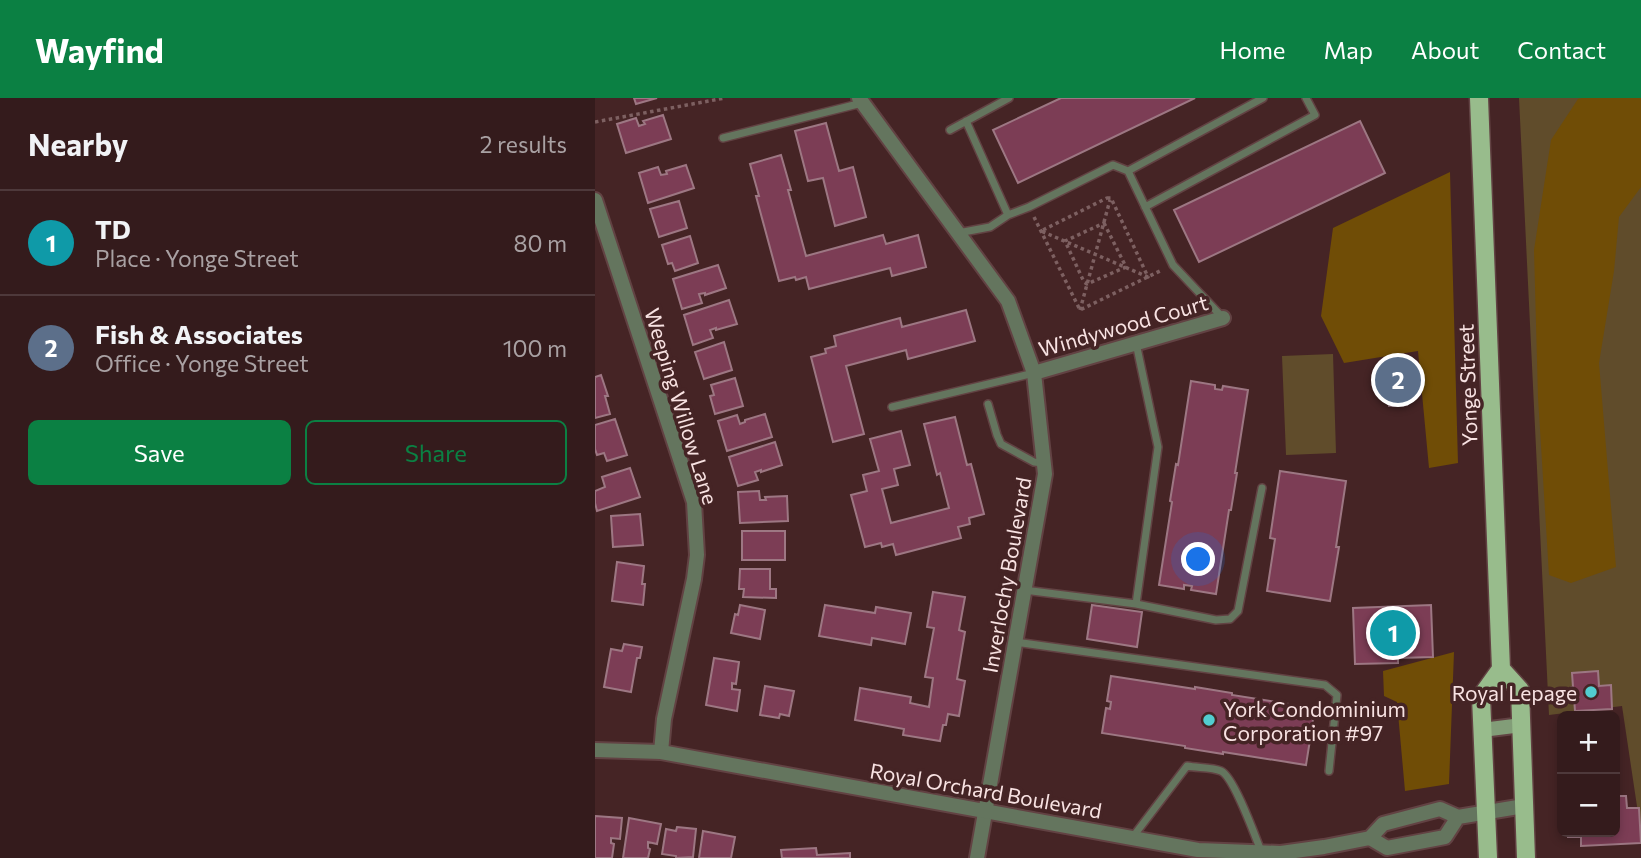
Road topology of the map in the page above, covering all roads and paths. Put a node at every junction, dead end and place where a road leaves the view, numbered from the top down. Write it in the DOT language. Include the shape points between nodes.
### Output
graph roads {
  1 [pos="725,98"];
  2 [pos="1009,98"];
  3 [pos="1263,98"];
  4 [pos="1306,98"];
  5 [pos="1479,98"];
  6 [pos="861,101"];
  7 [pos="966,121"];
  8 [pos="595,122"];
  9 [pos="950,130"];
  10 [pos="723,138"];
  11 [pos="1128,171"];
  12 [pos="1111,198"];
  13 [pos="595,200"];
  14 [pos="1030,207"];
  15 [pos="1145,207"];
  16 [pos="1008,215"];
  17 [pos="1104,223"];
  18 [pos="1041,231"];
  19 [pos="958,233"];
  20 [pos="1065,241"];
  21 [pos="601,242"];
  22 [pos="1095,254"];
  23 [pos="1173,265"];
  24 [pos="1126,267"];
  25 [pos="1148,277"];
  26 [pos="1087,284"];
  27 [pos="1080,310"];
  28 [pos="1223,318"];
  29 [pos="1136,343"];
  30 [pos="1034,373"];
  31 [pos="988,404"];
  32 [pos="893,407"];
  33 [pos="1044,463"];
  34 [pos="1262,488"];
  35 [pos="1024,590"];
  36 [pos="1136,604"];
  37 [pos="1015,642"];
  38 [pos="1501,669"];
  39 [pos="1562,695"];
  40 [pos="1546,696"];
  41 [pos="1521,725"];
  42 [pos="1482,730"];
  43 [pos="595,750"];
  44 [pos="661,752"];
  45 [pos="1329,771"];
  46 [pos="1524,806"];
  47 [pos="985,811"];
  48 [pos="1486,811"];
  49 [pos="1458,817"];
  50 [pos="1132,838"];
  51 [pos="1370,838"];
  52 [pos="1261,852"];
  53 [pos="977,858"];
  54 [pos="1488,858"];
  55 [pos="1526,858"];
  1 -- 8 [label="path"];
  2 -- 7 [label="lane"];
  3 -- 11 [label="lane"];
  4 -- 15 [label="lane" via="1315,115"];
  5 -- 38 [label="main road, Yonge Street"];
  6 -- 10 [label="lane"];
  6 -- 19 [label="street, Inverlochy Boulevard"];
  7 -- 9 [label="lane"];
  7 -- 16 [label="lane"];
  11 -- 14 [label="lane" via="1114,165"];
  11 -- 15 [label="lane"];
  12 -- 17 [label="path"];
  12 -- 18 [label="path"];
  12 -- 25 [label="path"];
  13 -- 21 [label="street, Weeping Willow Lane"];
  14 -- 16 [label="lane"];
  14 -- 18 [label="path"];
  15 -- 23 [label="lane"];
  16 -- 19 [label="lane" via="990,227"];
  17 -- 20 [label="path"];
  17 -- 22 [label="path"];
  17 -- 24 [label="path"];
  18 -- 20 [label="path"];
  18 -- 27 [label="path"];
  19 -- 30 [label="street, Inverlochy Boulevard" via="1008,301"];
  20 -- 22 [label="path"];
  20 -- 26 [label="path"];
  21 -- 44 [label="street, Weeping Willow Lane" via="694,502 694,579"];
  22 -- 24 [label="path"];
  22 -- 26 [label="path"];
  23 -- 25 [label="path"];
  23 -- 28 [label="lane"];
  24 -- 25 [label="path"];
  24 -- 26 [label="path"];
  25 -- 27 [label="path"];
  26 -- 27 [label="path"];
  28 -- 29 [label="street, Windywood Court"];
  29 -- 30 [label="street, Windywood Court"];
  29 -- 36 [label="lane" via="1158,447"];
  30 -- 32 [label="lane"];
  30 -- 33 [label="street, Inverlochy Boulevard"];
  31 -- 33 [label="lane" via="1001,444"];
  33 -- 35 [label="street, Inverlochy Boulevard"];
  34 -- 36 [label="lane" via="1238,611 1230,619"];
  35 -- 36 [label="lane"];
  35 -- 37 [label="street, Inverlochy Boulevard"];
  37 -- 45 [label="lane" via="1325,685 1337,695"];
  37 -- 47 [label="street, Inverlochy Boulevard"];
  38 -- 41 [label="main road" via="1520,690"];
  38 -- 42 [label="main road" via="1481,697"];
  39 -- 40 [label="path"];
  41 -- 42 [label="main road"];
  41 -- 46 [label="main road"];
  42 -- 48 [label="main road"];
  43 -- 44 [label="street, Royal Orchard Boulevard"];
  44 -- 47 [label="street, Royal Orchard Boulevard"];
  46 -- 48 [label="street, Royal Orchard Boulevard"];
  46 -- 55 [label="main road"];
  47 -- 50 [label="street, Royal Orchard Boulevard"];
  47 -- 53 [label="street, Inverlochy Boulevard"];
  48 -- 49 [label="street, Royal Orchard Boulevard"];
  48 -- 54 [label="main road"];
  49 -- 51 [label="street, Royal Orchard Boulevard" via="1440,809 1383,824"];
  49 -- 51 [label="street, Royal Orchard Boulevard" via="1445,837 1387,848"];
  50 -- 52 [label="street, Royal Orchard Boulevard" via="1198,850"];
  50 -- 52 [label="lane" via="1187,766 1220,770 1228,776"];
  51 -- 52 [label="street, Royal Orchard Boulevard"];
}
